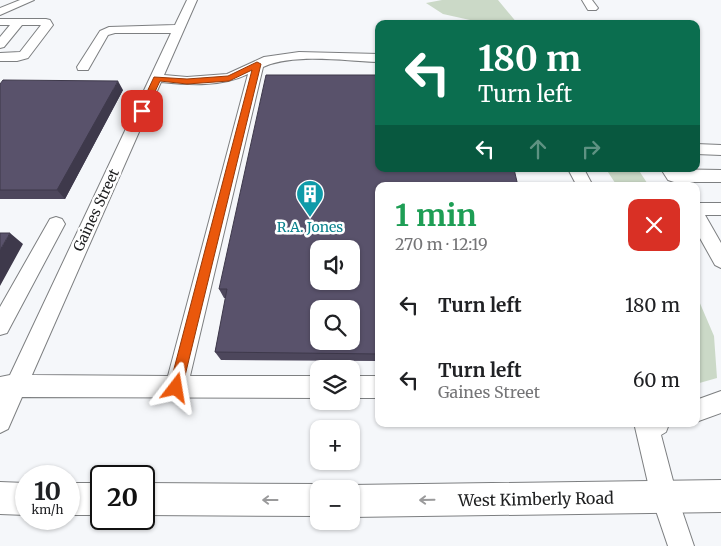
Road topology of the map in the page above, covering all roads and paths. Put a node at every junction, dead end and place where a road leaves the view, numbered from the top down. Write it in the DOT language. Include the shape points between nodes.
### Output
graph roads {
  1 [pos="29,0"];
  2 [pos="192,0"];
  3 [pos="0,12"];
  4 [pos="0,22"];
  5 [pos="19,22"];
  6 [pos="180,29"];
  7 [pos="0,44"];
  8 [pos="0,57"];
  9 [pos="375,58"];
  10 [pos="257,64"];
  11 [pos="83,67"];
  12 [pos="157,78"];
  13 [pos="700,149"];
  14 [pos="721,150"];
  15 [pos="671,172"];
  16 [pos="721,176"];
  17 [pos="700,209"];
  18 [pos="721,209"];
  19 [pos="700,222"];
  20 [pos="56,224"];
  21 [pos="721,260"];
  22 [pos="0,326"];
  23 [pos="310,387"];
  24 [pos="360,387"];
  25 [pos="375,387"];
  26 [pos="176,388"];
  27 [pos="4,400"];
  28 [pos="721,402"];
  29 [pos="700,410"];
  30 [pos="650,427"];
  31 [pos="664,496"];
  32 [pos="721,496"];
  33 [pos="0,498"];
  34 [pos="15,498"];
  35 [pos="155,499"];
  36 [pos="310,500"];
  37 [pos="360,501"];
  38 [pos="681,546"];
  1 -- 3 [label="street"];
  2 -- 6 [label="street, Gaines Street"];
  4 -- 5 [label="street"];
  5 -- 7 [label="street"];
  5 -- 8 [label="street" via="46,22 47,25 24,55"];
  6 -- 11 [label="street" via="113,29 104,32"];
  6 -- 12 [label="street, Gaines Street"];
  9 -- 10 [label="street" via="299,56"];
  10 -- 12 [label="street" via="229,78 187,81"];
  10 -- 26 [label="street"];
  12 -- 27 [label="street, Gaines Street" via="40,333"];
  13 -- 14 [label="street"];
  15 -- 16 [label="street" via="674,176"];
  17 -- 18 [label="street"];
  19 -- 21 [label="street"];
  20 -- 22 [label="street"];
  23 -- 26 [label="street"];
  24 -- 25 [label="street"];
  26 -- 27 [label="street"];
  28 -- 29 [label="street"];
  30 -- 31 [label="street" via="647,428"];
  31 -- 32 [label="main road, West Kimberly Road"];
  31 -- 37 [label="main road, West Kimberly Road, one-way"];
  31 -- 38 [label="street"];
  33 -- 34 [label="main road"];
  36 -- 35 [label="main road, one-way"];
}
